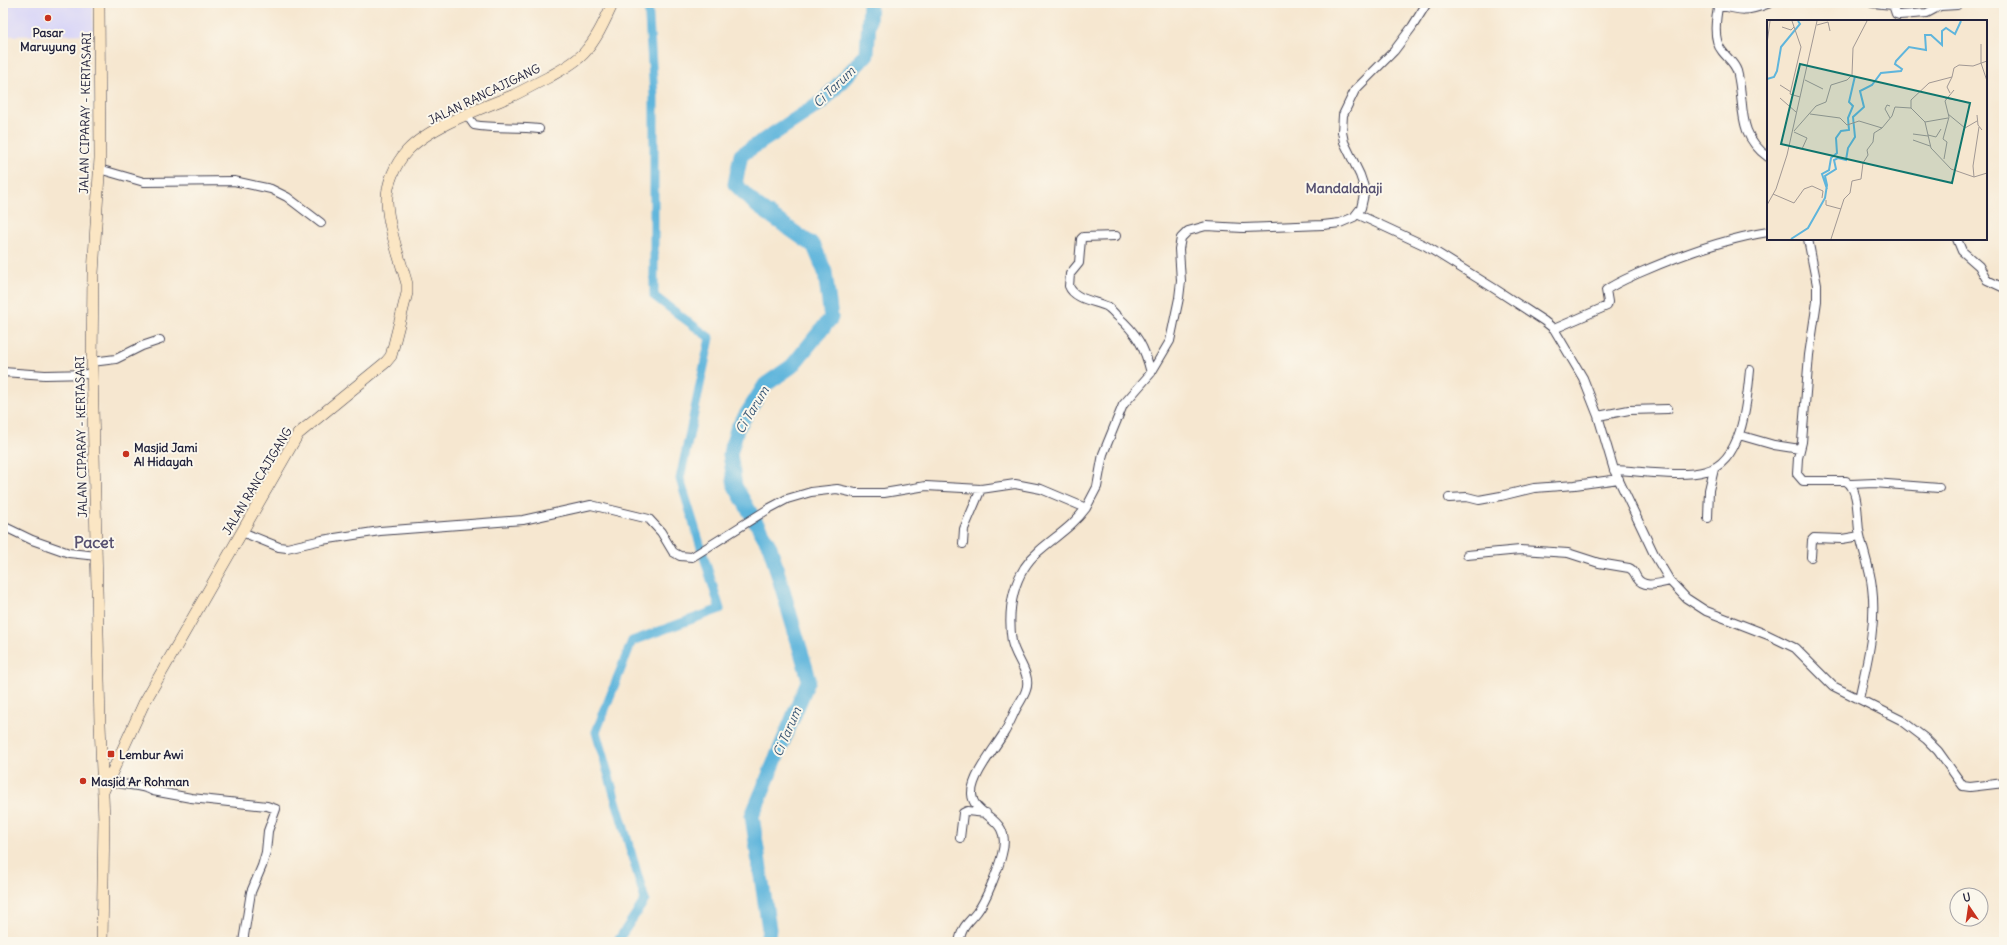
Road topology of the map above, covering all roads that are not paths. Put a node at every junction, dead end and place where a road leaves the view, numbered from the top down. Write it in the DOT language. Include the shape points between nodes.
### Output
graph roads {
  1 [pos="99,3"];
  2 [pos="613,3"];
  3 [pos="1427,3"];
  4 [pos="1770,3"];
  5 [pos="1872,3"];
  6 [pos="1718,4"];
  7 [pos="1957,5"];
  8 [pos="467,115"];
  9 [pos="539,129"];
  10 [pos="1767,155"];
  11 [pos="99,169"];
  12 [pos="1357,214"];
  13 [pos="321,223"];
  14 [pos="1767,232"];
  15 [pos="1116,236"];
  16 [pos="1808,240"];
  17 [pos="1957,240"];
  18 [pos="2004,288"];
  19 [pos="1554,329"];
  20 [pos="160,340"];
  21 [pos="92,362"];
  22 [pos="1750,370"];
  23 [pos="3,372"];
  24 [pos="1151,373"];
  25 [pos="92,374"];
  26 [pos="1668,409"];
  27 [pos="1598,416"];
  28 [pos="1739,435"];
  29 [pos="1800,449"];
  30 [pos="1714,469"];
  31 [pos="1614,470"];
  32 [pos="1619,479"];
  33 [pos="1850,484"];
  34 [pos="1939,488"];
  35 [pos="982,489"];
  36 [pos="1449,498"];
  37 [pos="1086,508"];
  38 [pos="1708,518"];
  39 [pos="3,526"];
  40 [pos="242,532"];
  41 [pos="1860,536"];
  42 [pos="963,544"];
  43 [pos="1467,555"];
  44 [pos="97,556"];
  45 [pos="1811,557"];
  46 [pos="1670,581"];
  47 [pos="1859,699"];
  48 [pos="109,780"];
  49 [pos="2004,783"];
  50 [pos="104,792"];
  51 [pos="986,814"];
  52 [pos="960,838"];
  53 [pos="102,942"];
  54 [pos="244,942"];
  55 [pos="959,942"];
  1 -- 11 [label="main road, JALAN CIPARAY - KERTASARI"];
  2 -- 8 [label="main road, JALAN RANCAJIGANG" via="584,53 575,60 516,94"];
  3 -- 12 [label="street" via="1394,51 1355,90 1343,115 1344,142 1365,190"];
  4 -- 6 [label="street" via="1745,11"];
  5 -- 7 [label="street" via="1893,5 1896,14 1899,15 1926,13 1940,6"];
  6 -- 10 [label="street" via="1717,43 1735,66 1744,125 1758,150"];
  8 -- 9 [label="street" via="474,125 484,127 515,126"];
  8 -- 40 [label="main road, JALAN RANCAJIGANG" via="433,132 407,150 388,188 389,216 407,284 391,356 298,434"];
  11 -- 13 [label="street" via="144,182 234,181 271,189 287,197"];
  11 -- 21 [label="main road, JALAN CIPARAY - KERTASARI" via="93,274"];
  12 -- 19 [label="street" via="1426,246"];
  12 -- 24 [label="street" via="1340,223 1243,228 1206,226 1184,234 1180,243 1181,281 1175,324 1165,352"];
  14 -- 19 [label="street" via="1744,236 1671,259 1606,290 1607,306"];
  15 -- 24 [label="street" via="1081,239 1079,263 1070,274 1069,286 1076,294 1094,304 1106,306 1128,325 1141,342"];
  16 -- 29 [label="street" via="1817,285 1817,301"];
  17 -- 18 [label="street" via="1962,250 1979,266 1987,280"];
  19 -- 27 [label="street" via="1583,378"];
  20 -- 21 [label="street" via="116,359"];
  21 -- 25 [label="main road, JALAN CIPARAY - KERTASARI"];
  22 -- 28 [label="street"];
  23 -- 25 [label="street" via="45,375"];
  24 -- 37 [label="street" via="1123,405 1103,454 1097,487"];
  25 -- 44 [label="main road, JALAN CIPARAY - KERTASARI"];
  26 -- 27 [label="street" via="1629,410"];
  27 -- 31 [label="street"];
  28 -- 29 [label="street"];
  28 -- 30 [label="street" via="1729,454"];
  29 -- 33 [label="street" via="1797,469 1800,479 1846,481"];
  30 -- 31 [label="street" via="1686,474"];
  30 -- 38 [label="street" via="1709,490"];
  31 -- 32 [label="street"];
  32 -- 36 [label="street" via="1534,488 1479,500 1467,497"];
  32 -- 46 [label="street" via="1654,554"];
  33 -- 34 [label="street" via="1874,483"];
  33 -- 41 [label="street" via="1854,493"];
  35 -- 37 [label="street" via="1015,484 1041,489"];
  35 -- 40 [label="street" via="926,486 884,493 855,493 836,489 797,495 770,508 696,555 686,558 673,552 661,532 649,519 591,505 523,520 380,531 287,548"];
  35 -- 42 [label="street" via="964,529"];
  37 -- 51 [label="street" via="1075,523 1038,552 1024,567 1015,587 1010,623 1012,644 1027,678 1027,690 977,777 972,794 975,804"];
  39 -- 44 [label="street" via="68,553"];
  40 -- 48 [label="main road, JALAN RANCAJIGANG" via="144,703"];
  41 -- 45 [label="street" via="1842,539 1814,538"];
  41 -- 47 [label="street" via="1873,598 1870,648"];
  43 -- 46 [label="street" via="1520,550 1568,553 1599,563 1629,568 1642,583 1651,585"];
  44 -- 50 [label="main road, JALAN CIPARAY - KERTASARI"];
  46 -- 47 [label="street" via="1686,598 1706,611 1786,642 1802,653 1829,683"];
  47 -- 49 [label="street" via="1901,720 1926,739 1938,751 1963,786"];
  48 -- 50 [label="main road, JALAN RANCAJIGANG"];
  48 -- 54 [label="street" via="191,798 276,809 268,831 262,866 251,892"];
  50 -- 53 [label="main road, JALAN CIPARAY - KERTASARI"];
  51 -- 52 [label="street" via="964,813"];
  51 -- 55 [label="street" via="997,822 1002,832 1002,854 978,912 964,925"];
}
